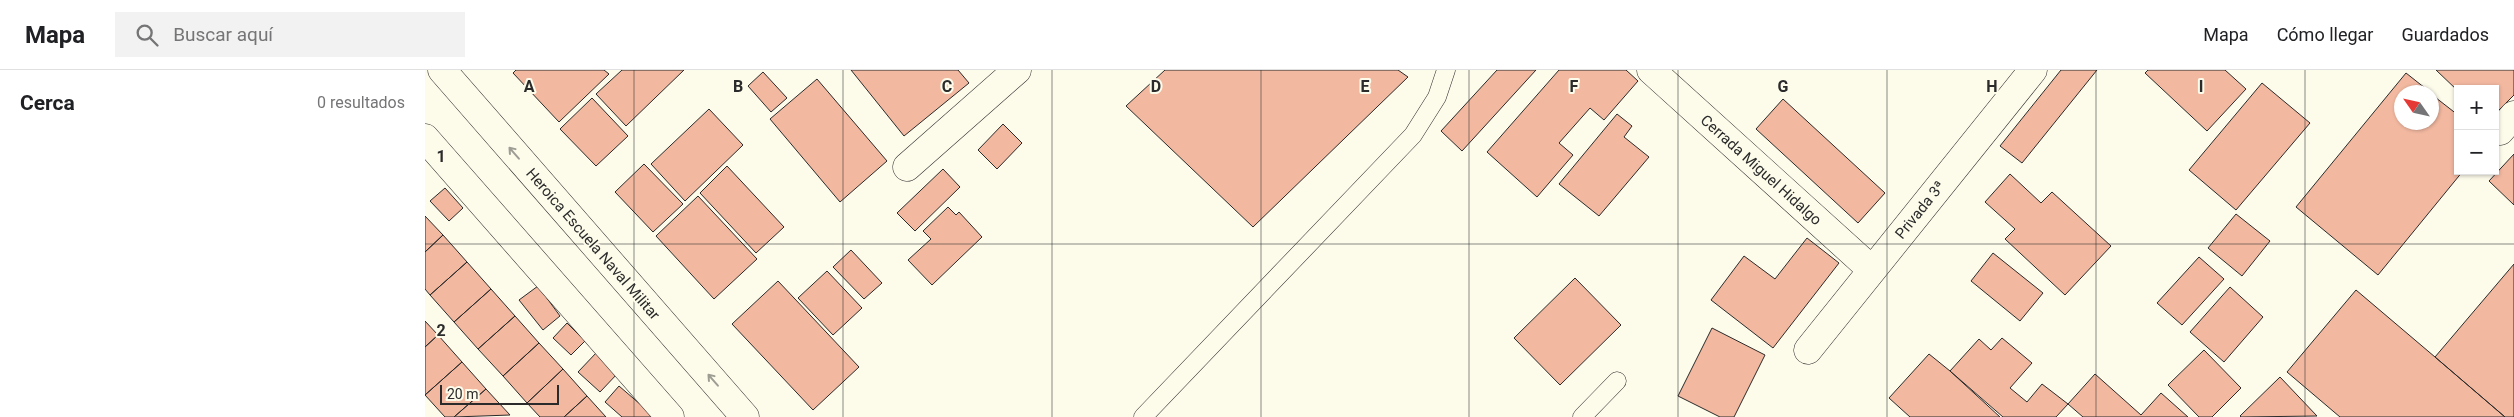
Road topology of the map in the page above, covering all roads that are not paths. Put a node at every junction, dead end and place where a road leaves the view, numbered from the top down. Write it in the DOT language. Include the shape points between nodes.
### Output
graph roads {
  1 [pos="442,70"];
  2 [pos="1017,70"];
  3 [pos="1445,70"];
  4 [pos="1651,70"];
  5 [pos="2033,70"];
  6 [pos="425,138"];
  7 [pos="907,167"];
  8 [pos="1872,270"];
  9 [pos="1808,350"];
  10 [pos="1617,381"];
  11 [pos="670,417"];
  12 [pos="745,417"];
  13 [pos="1143,417"];
  14 [pos="1582,417"];
  12 -- 1 [label="street, Heroica Escuela Naval Militar, one-way"];
  2 -- 7 [label="street"];
  3 -- 13 [label="lane" via="1437,96 1413,135"];
  4 -- 8 [label="street, Cerrada Miguel Hidalgo"];
  5 -- 8 [label="street, Privada 3ª"];
  6 -- 11 [label="street"];
  8 -- 9 [label="street, Privada 3ª"];
  10 -- 14 [label="lane"];
}
